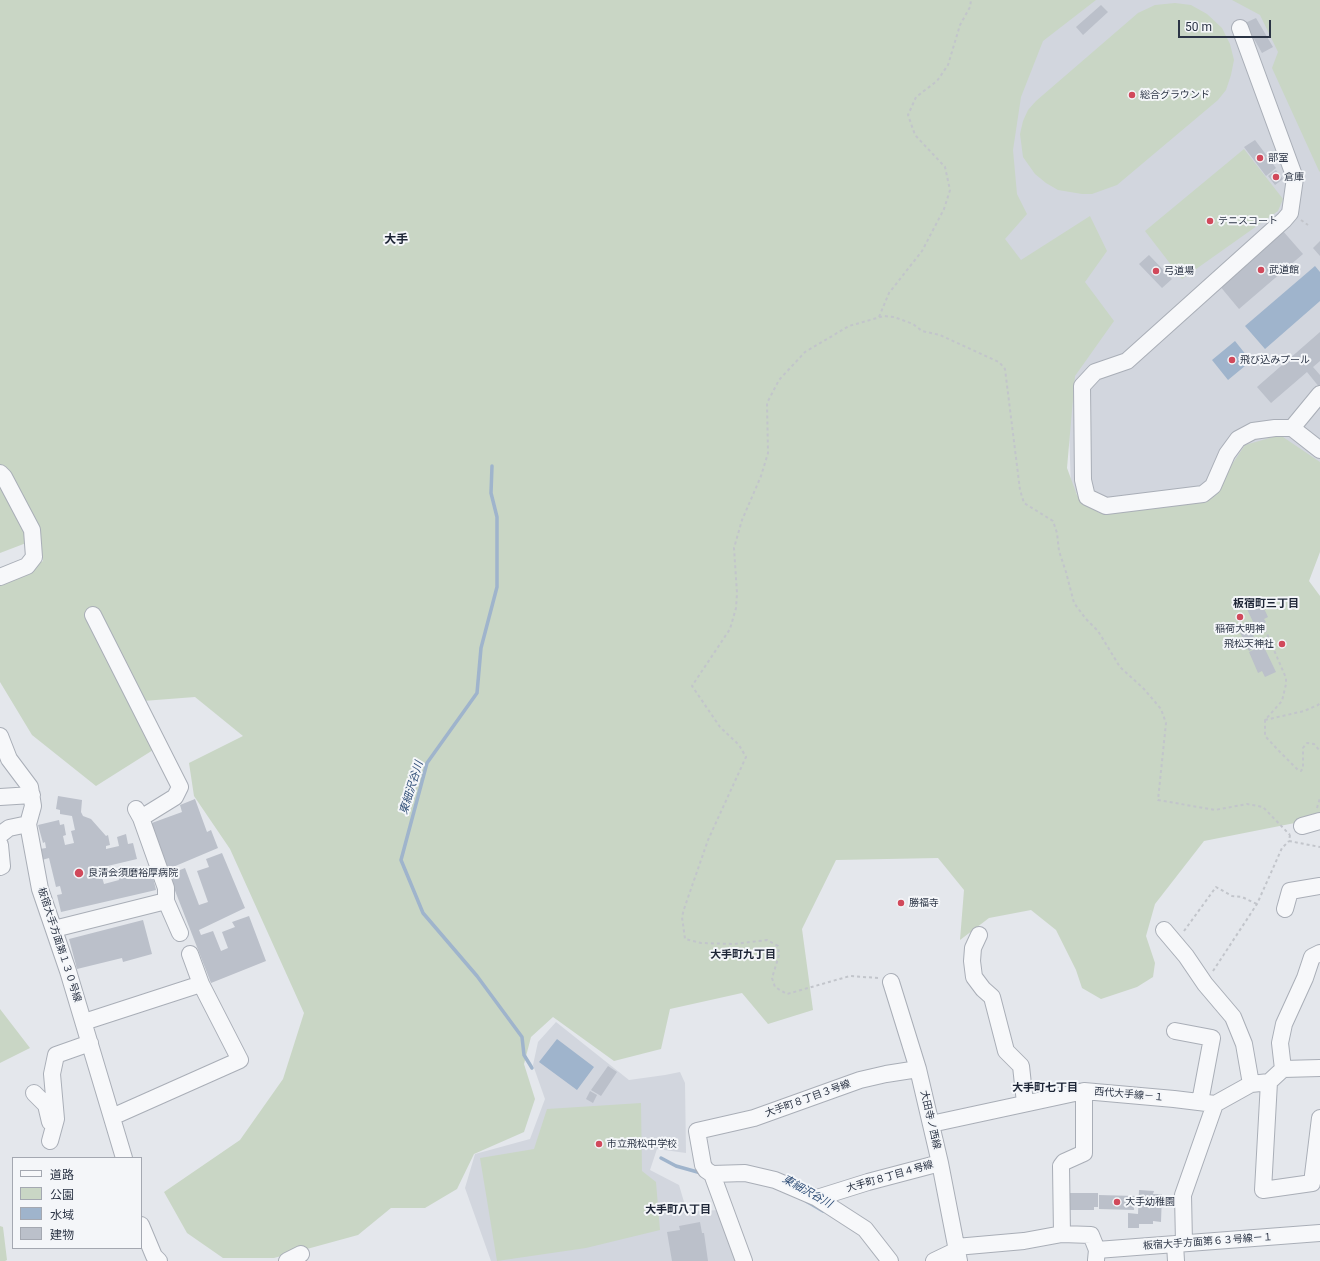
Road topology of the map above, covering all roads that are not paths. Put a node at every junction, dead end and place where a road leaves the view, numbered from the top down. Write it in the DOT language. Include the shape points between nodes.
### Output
graph roads {
  1 [pos="1240,28"];
  2 [pos="1320,394"];
  3 [pos="1292,428"];
  4 [pos="1320,450"];
  5 [pos="0,474"];
  6 [pos="0,577"];
  7 [pos="94,615"];
  8 [pos="0,736"];
  9 [pos="32,795"];
  10 [pos="0,797"];
  11 [pos="1320,821"];
  12 [pos="28,824"];
  13 [pos="1296,830"];
  14 [pos="0,834"];
  15 [pos="0,845"];
  16 [pos="0,866"];
  17 [pos="1320,886"];
  18 [pos="166,901"];
  19 [pos="1285,909"];
  20 [pos="54,929"];
  21 [pos="1164,930"];
  22 [pos="180,933"];
  23 [pos="980,935"];
  24 [pos="1320,953"];
  25 [pos="190,954"];
  26 [pos="891,982"];
  27 [pos="202,984"];
  28 [pos="84,1022"];
  29 [pos="1175,1031"];
  30 [pos="90,1043"];
  31 [pos="1320,1068"];
  32 [pos="918,1069"];
  33 [pos="1283,1069"];
  34 [pos="1269,1082"];
  35 [pos="1251,1084"];
  36 [pos="1084,1091"];
  37 [pos="34,1094"];
  38 [pos="1025,1103"];
  39 [pos="1208,1103"];
  40 [pos="112,1117"];
  41 [pos="1320,1118"];
  42 [pos="930,1124"];
  43 [pos="124,1157"];
  44 [pos="940,1163"];
  45 [pos="714,1179"];
  46 [pos="817,1198"];
  47 [pos="142,1227"];
  48 [pos="1320,1233"];
  49 [pos="1062,1234"];
  50 [pos="1179,1244"];
  51 [pos="957,1253"];
  52 [pos="1096,1256"];
  53 [pos="159,1261"];
  54 [pos="744,1261"];
  55 [pos="890,1261"];
  56 [pos="934,1261"];
  57 [pos="1176,1261"];
  1 -- 3 [label="street" via="1295,178 1290,213 1126,362 1095,372 1082,386 1083,480 1087,497 1106,506 1203,494 1213,486 1227,454 1238,439 1253,431"];
  2 -- 3 [label="street"];
  3 -- 4 [label="street"];
  5 -- 6 [label="street" via="32,530 34,557 27,566"];
  7 -- 18 [label="street" via="180,787 175,797 139,813 166,888"];
  8 -- 9 [label="street" via="9,759 30,787"];
  9 -- 10 [label="street"];
  9 -- 12 [label="street, 板宿大手方面第１３０号線" via="33,806"];
  11 -- 13 [label="street"];
  12 -- 14 [label="street" via="9,828"];
  12 -- 20 [label="street, 板宿大手方面第１３０号線" via="40,889"];
  15 -- 16 [label="street"];
  17 -- 19 [label="street" via="1290,891"];
  18 -- 20 [label="street"];
  18 -- 22 [label="street"];
  20 -- 28 [label="street, 板宿大手方面第１３０号線"];
  21 -- 35 [label="street" via="1233,1017 1244,1044"];
  23 -- 38 [label="street" via="973,948 974,976 992,998 1006,1050 1021,1066"];
  24 -- 33 [label="street" via="1312,957 1284,1024 1280,1043"];
  25 -- 27 [label="street"];
  26 -- 32 [label="street, 大田寺ノ西線"];
  27 -- 28 [label="street"];
  27 -- 40 [label="street" via="240,1060"];
  28 -- 30 [label="street, 板宿大手方面第１３０号線"];
  29 -- 39 [label="street" via="1212,1038"];
  30 -- 37 [label="street" via="56,1055 52,1074 56,1119 51,1136 46,1105"];
  30 -- 40 [label="street, 板宿大手方面第１３０号線"];
  31 -- 33 [label="street"];
  32 -- 42 [label="street, 大田寺ノ西線"];
  32 -- 45 [label="street, 大手町８丁目３号線" via="860,1080 754,1118 697,1131 703,1165"];
  33 -- 34 [label="street"];
  34 -- 35 [label="street"];
  34 -- 41 [label="street" via="1263,1190 1312,1183"];
  35 -- 39 [label="street"];
  36 -- 38 [label="street, 西代大手線－１"];
  36 -- 39 [label="street, 西代大手線－１"];
  36 -- 49 [label="street" via="1084,1153 1064,1162 1061,1166"];
  38 -- 42 [label="street, 西代大手線－１"];
  39 -- 50 [label="street" via="1183,1195"];
  40 -- 43 [label="street, 板宿大手方面第１３０号線"];
  42 -- 44 [label="street, 大田寺ノ西線"];
  44 -- 46 [label="street, 大手町８丁目４号線"];
  44 -- 51 [label="street, 大田寺ノ西線"];
  45 -- 46 [label="street" via="746,1173 775,1180"];
  45 -- 54 [label="street"];
  46 -- 55 [label="street" via="865,1229"];
  47 -- 53 [label="street" via="154,1256"];
  48 -- 50 [label="street, 板宿大手方面第６３号線－１"];
  49 -- 51 [label="street"];
  49 -- 52 [label="street" via="1091,1235"];
  50 -- 52 [label="street, 板宿大手方面第６３号線－１"];
  50 -- 57 [label="street"];
  51 -- 56 [label="street"];
}
